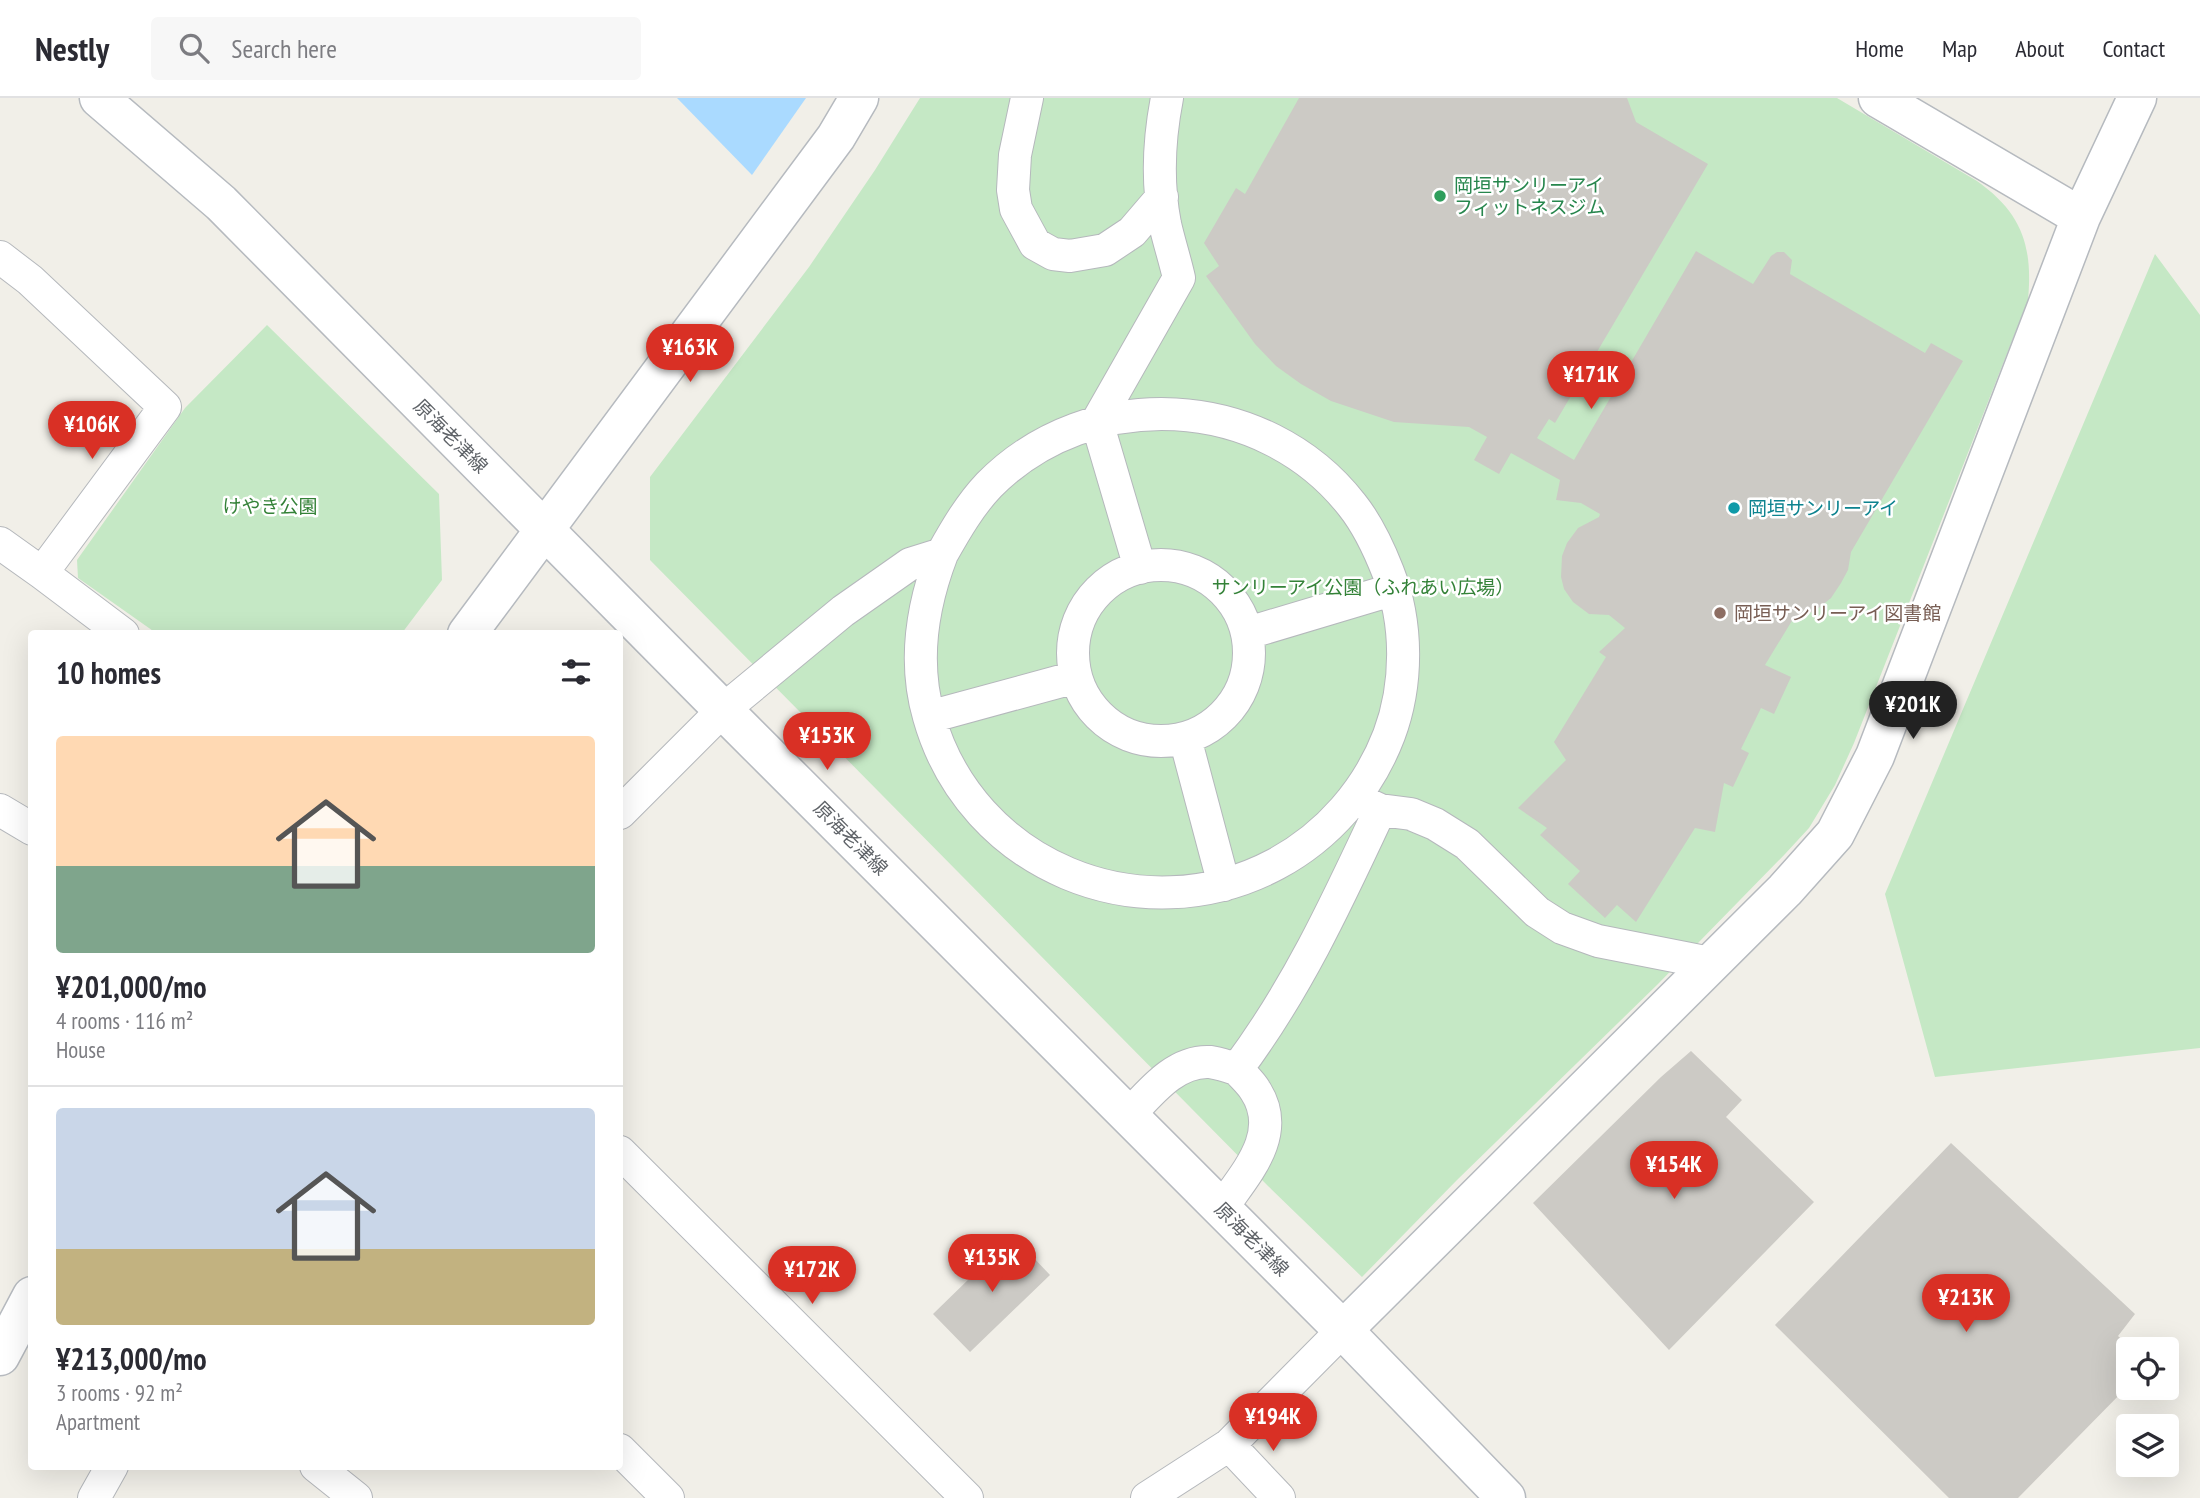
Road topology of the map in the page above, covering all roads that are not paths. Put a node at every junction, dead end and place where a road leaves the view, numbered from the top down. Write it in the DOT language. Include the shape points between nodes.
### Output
graph roads {
  1 [pos="99,98"];
  2 [pos="859,98"];
  3 [pos="1027,98"];
  4 [pos="1167,98"];
  5 [pos="1878,98"];
  6 [pos="2137,98"];
  7 [pos="1162,197"];
  8 [pos="2081,218"];
  9 [pos="0,257"];
  10 [pos="1097,422"];
  11 [pos="545,530"];
  12 [pos="0,543"];
  13 [pos="942,554"];
  14 [pos="1140,568"];
  15 [pos="42,573"];
  16 [pos="1395,589"];
  17 [pos="118,630"];
  18 [pos="470,630"];
  19 [pos="1248,633"];
  20 [pos="1076,677"];
  21 [pos="723,710"];
  22 [pos="929,717"];
  23 [pos="1185,738"];
  24 [pos="1367,804"];
  25 [pos="0,810"];
  26 [pos="623,811"];
  27 [pos="28,827"];
  28 [pos="1224,885"];
  29 [pos="1710,963"];
  30 [pos="1237,1069"];
  31 [pos="1128,1116"];
  32 [pos="623,1155"];
  33 [pos="1221,1209"];
  34 [pos="28,1304"];
  35 [pos="1343,1330"];
  36 [pos="0,1356"];
  37 [pos="1229,1445"];
  38 [pos="623,1453"];
  39 [pos="109,1470"];
  40 [pos="321,1470"];
  41 [pos="94,1498"];
  42 [pos="356,1498"];
  43 [pos="668,1498"];
  44 [pos="967,1498"];
  45 [pos="1147,1498"];
  46 [pos="1279,1498"];
  47 [pos="1506,1498"];
  1 -- 11 [label="street, 原海老津線" via="221,203"];
  2 -- 11 [label="street" via="836,137"];
  3 -- 7 [label="street" via="1013,190 1016,209 1035,244 1053,254 1070,256 1104,250 1132,232"];
  4 -- 7 [label="street" via="1160,158"];
  5 -- 8 [label="street"];
  6 -- 8 [label="street"];
  7 -- 10 [label="street" via="1179,278"];
  8 -- 29 [label="street" via="1875,756 1835,834"];
  9 -- 15 [label="street" via="165,407"];
  10 -- 13 [label="street" via="1049,442 989,485"];
  10 -- 14 [label="street"];
  10 -- 16 [label="street" via="1144,414 1191,414 1237,425 1281,444 1320,471 1352,505 1377,545"];
  11 -- 18 [label="street"];
  11 -- 21 [label="street, 原海老津線"];
  12 -- 15 [label="street"];
  13 -- 21 [label="street" via="910,564 877,586"];
  13 -- 22 [label="street" via="923,618 922,684"];
  14 -- 19 [label="street" via="1168,565 1195,572 1219,586 1237,607"];
  14 -- 20 [label="street" via="1118,576 1085,609 1073,653"];
  15 -- 17 [label="street"];
  16 -- 19 [label="street"];
  16 -- 24 [label="street" via="1402,625 1399,699 1374,767"];
  19 -- 23 [label="street" via="1247,677 1237,698 1206,730"];
  20 -- 22 [label="street"];
  20 -- 23 [label="street" via="1099,716 1118,730 1139,739"];
  21 -- 26 [label="street"];
  21 -- 31 [label="street, 原海老津線"];
  22 -- 28 [label="street" via="960,785 1010,841 1042,862 1112,889 1187,892"];
  23 -- 28 [label="street"];
  24 -- 28 [label="street" via="1297,853"];
  24 -- 29 [label="street" via="1412,814 1467,844 1537,912 1562,928 1611,944"];
  24 -- 30 [label="street" via="1301,971"];
  25 -- 27 [label="street"];
  29 -- 35 [label="street"];
  30 -- 31 [label="street" via="1210,1062 1175,1071"];
  30 -- 33 [label="street" via="1257,1092 1267,1128 1256,1157"];
  31 -- 33 [label="street, 原海老津線"];
  32 -- 44 [label="street"];
  33 -- 35 [label="street, 原海老津線"];
  34 -- 36 [label="street"];
  35 -- 37 [label="street"];
  35 -- 47 [label="street, 原海老津線"];
  37 -- 45 [label="street"];
  37 -- 46 [label="street"];
  38 -- 43 [label="street"];
  39 -- 41 [label="street"];
  40 -- 42 [label="street"];
}
